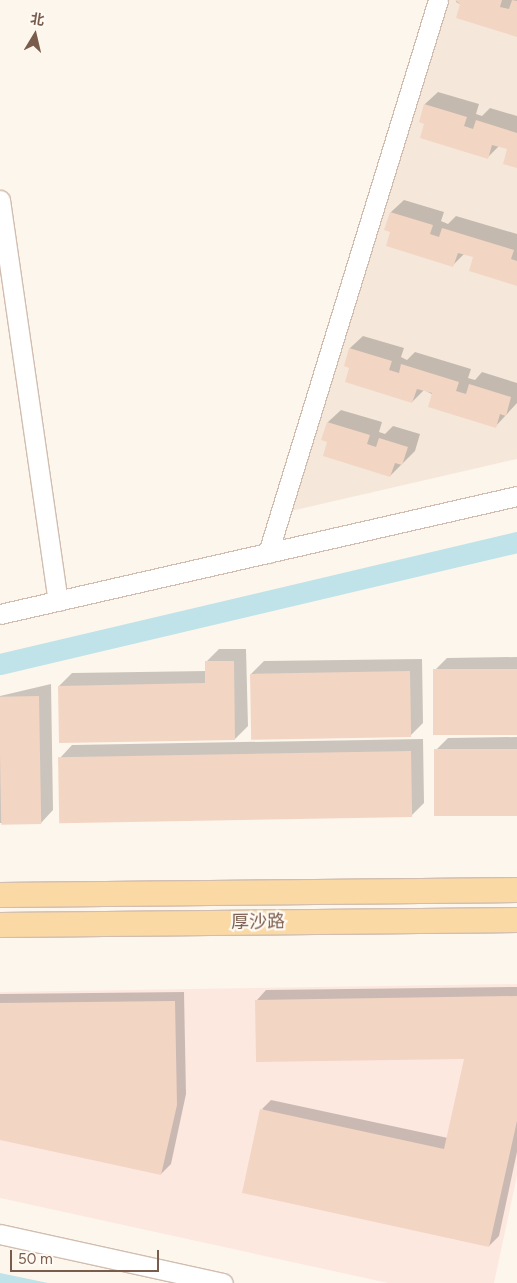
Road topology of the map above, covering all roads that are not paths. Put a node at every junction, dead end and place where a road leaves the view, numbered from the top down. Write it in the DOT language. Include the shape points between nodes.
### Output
graph roads {
  1 [pos="438,0"];
  2 [pos="0,200"];
  3 [pos="517,496"];
  4 [pos="268,553"];
  5 [pos="58,601"];
  6 [pos="0,614"];
  7 [pos="517,890"];
  8 [pos="0,895"];
  9 [pos="517,920"];
  10 [pos="0,925"];
  11 [pos="0,1234"];
  12 [pos="223,1283"];
  1 -- 4 [label="street"];
  2 -- 5 [label="street"];
  3 -- 4 [label="street"];
  4 -- 5 [label="street"];
  5 -- 6 [label="street"];
  7 -- 8 [label="main road, 厚沙路"];
  9 -- 10 [label="main road, 厚沙路"];
  11 -- 12 [label="street"];
}
